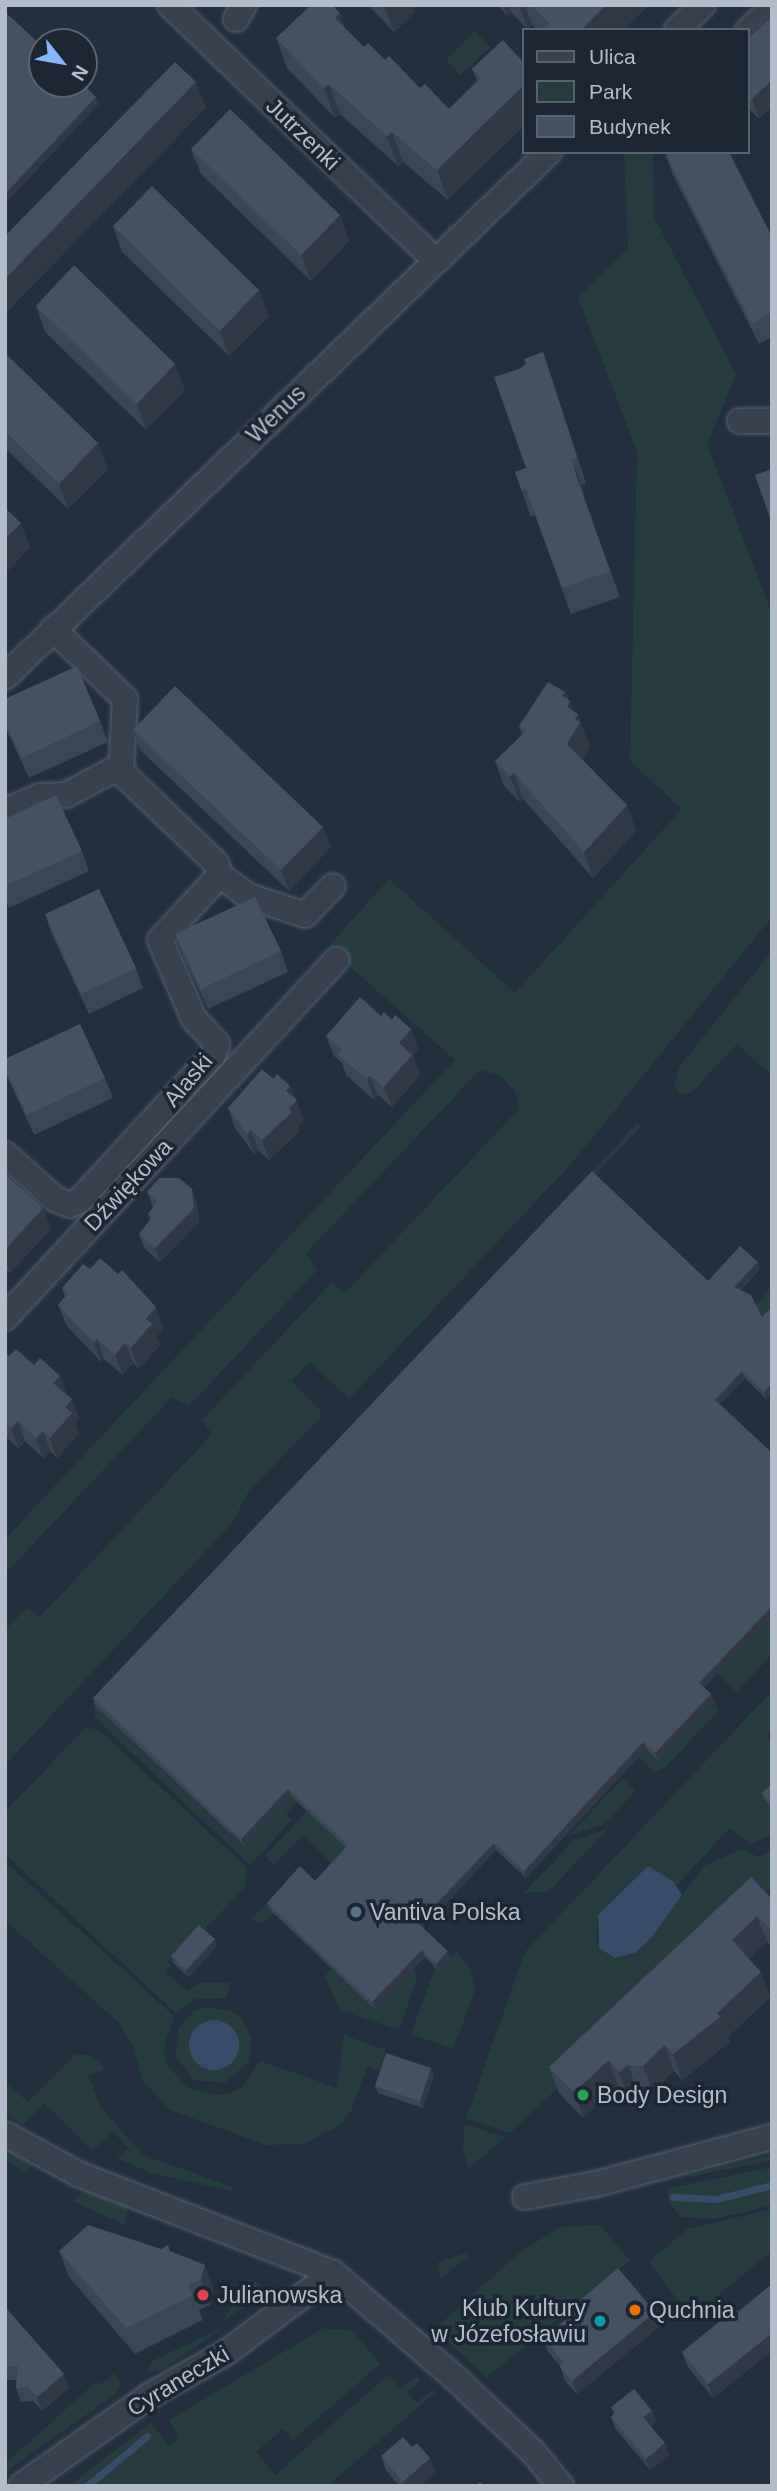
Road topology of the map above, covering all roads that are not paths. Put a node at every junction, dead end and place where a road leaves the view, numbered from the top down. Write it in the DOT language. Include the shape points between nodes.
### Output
graph roads {
  1 [pos="170,5"];
  2 [pos="703,5"];
  3 [pos="772,8"];
  4 [pos="679,28"];
  5 [pos="749,30"];
  6 [pos="547,154"];
  7 [pos="436,261"];
  8 [pos="740,421"];
  9 [pos="772,421"];
  10 [pos="52,629"];
  11 [pos="5,677"];
  12 [pos="121,772"];
  13 [pos="5,811"];
  14 [pos="220,874"];
  15 [pos="332,886"];
  16 [pos="336,960"];
  17 [pos="5,1154"];
  18 [pos="5,1318"];
  19 [pos="5,2134"];
  20 [pos="772,2137"];
  21 [pos="525,2197"];
  22 [pos="333,2273"];
  23 [pos="21,2486"];
  24 [pos="561,2486"];
  1 -- 7 [label="street, Jutrzenki"];
  2 -- 4 [label="street"];
  3 -- 5 [label="street"];
  6 -- 7 [label="street, Wenus"];
  7 -- 10 [label="street, Wenus"];
  8 -- 9 [label="street"];
  10 -- 11 [label="street, Wenus"];
  10 -- 12 [label="street" via="125,699"];
  12 -- 13 [label="street" via="111,771 66,795 40,796"];
  12 -- 14 [label="street" via="216,863"];
  14 -- 15 [label="street" via="248,896 306,915"];
  14 -- 17 [label="street, Alaski" via="160,940 194,1018 217,1044 213,1055 79,1202 70,1205 55,1199"];
  16 -- 18 [label="street, Dźwiękowa"];
  19 -- 22 [label="street" via="78,2174"];
  20 -- 21 [label="street" via="596,2184"];
  22 -- 23 [label="street, Cyraneczki" via="227,2352 149,2396"];
  22 -- 24 [label="street" via="463,2385 534,2453"];
}
